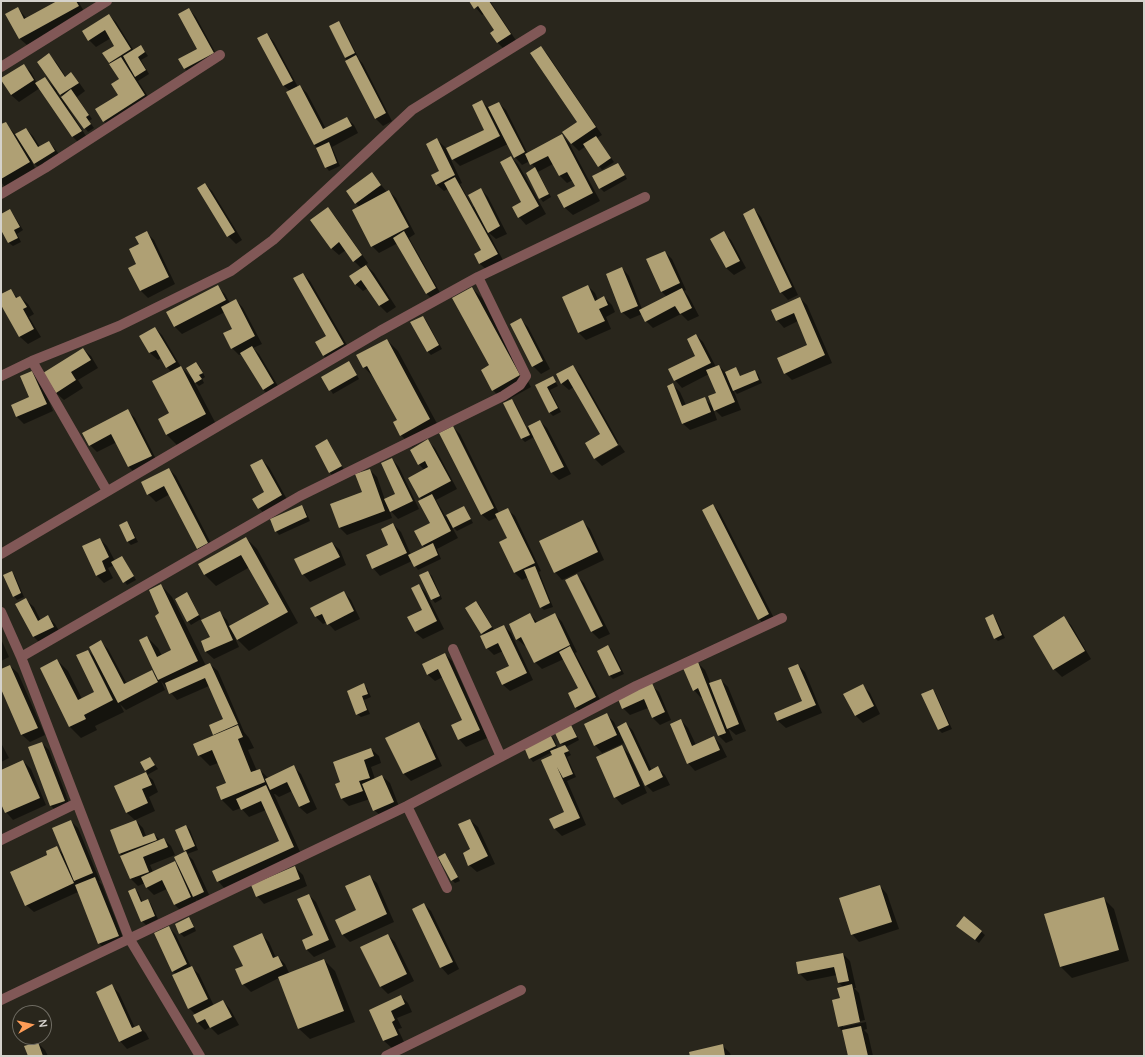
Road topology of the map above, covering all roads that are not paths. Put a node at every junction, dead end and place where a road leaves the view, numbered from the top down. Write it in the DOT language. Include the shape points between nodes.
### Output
graph roads {
  1 [pos="107,1"];
  2 [pos="541,30"];
  3 [pos="220,55"];
  4 [pos="1,67"];
  5 [pos="1,194"];
  6 [pos="645,197"];
  7 [pos="478,277"];
  8 [pos="32,361"];
  9 [pos="1,376"];
  10 [pos="107,491"];
  11 [pos="1,554"];
  12 [pos="1,612"];
  13 [pos="782,618"];
  14 [pos="453,649"];
  15 [pos="21,657"];
  16 [pos="501,757"];
  17 [pos="77,803"];
  18 [pos="407,806"];
  19 [pos="1,840"];
  20 [pos="447,888"];
  21 [pos="129,938"];
  22 [pos="521,990"];
  23 [pos="1,1000"];
  24 [pos="200,1056"];
  25 [pos="386,1056"];
  1 -- 4 [label="street"];
  2 -- 8 [label="street" via="412,110 273,240 232,271 119,326"];
  3 -- 5 [label="street"];
  6 -- 7 [label="street"];
  7 -- 10 [label="street" via="380,331"];
  7 -- 15 [label="street" via="526,376 520,385 300,496"];
  8 -- 9 [label="street"];
  8 -- 10 [label="street"];
  10 -- 11 [label="street"];
  12 -- 15 [label="street"];
  13 -- 16 [label="street" via="636,686"];
  14 -- 16 [label="street"];
  15 -- 17 [label="street"];
  16 -- 18 [label="street"];
  17 -- 19 [label="street"];
  17 -- 21 [label="street"];
  18 -- 20 [label="street"];
  18 -- 21 [label="street"];
  21 -- 23 [label="street"];
  21 -- 24 [label="street"];
  22 -- 25 [label="street"];
}
